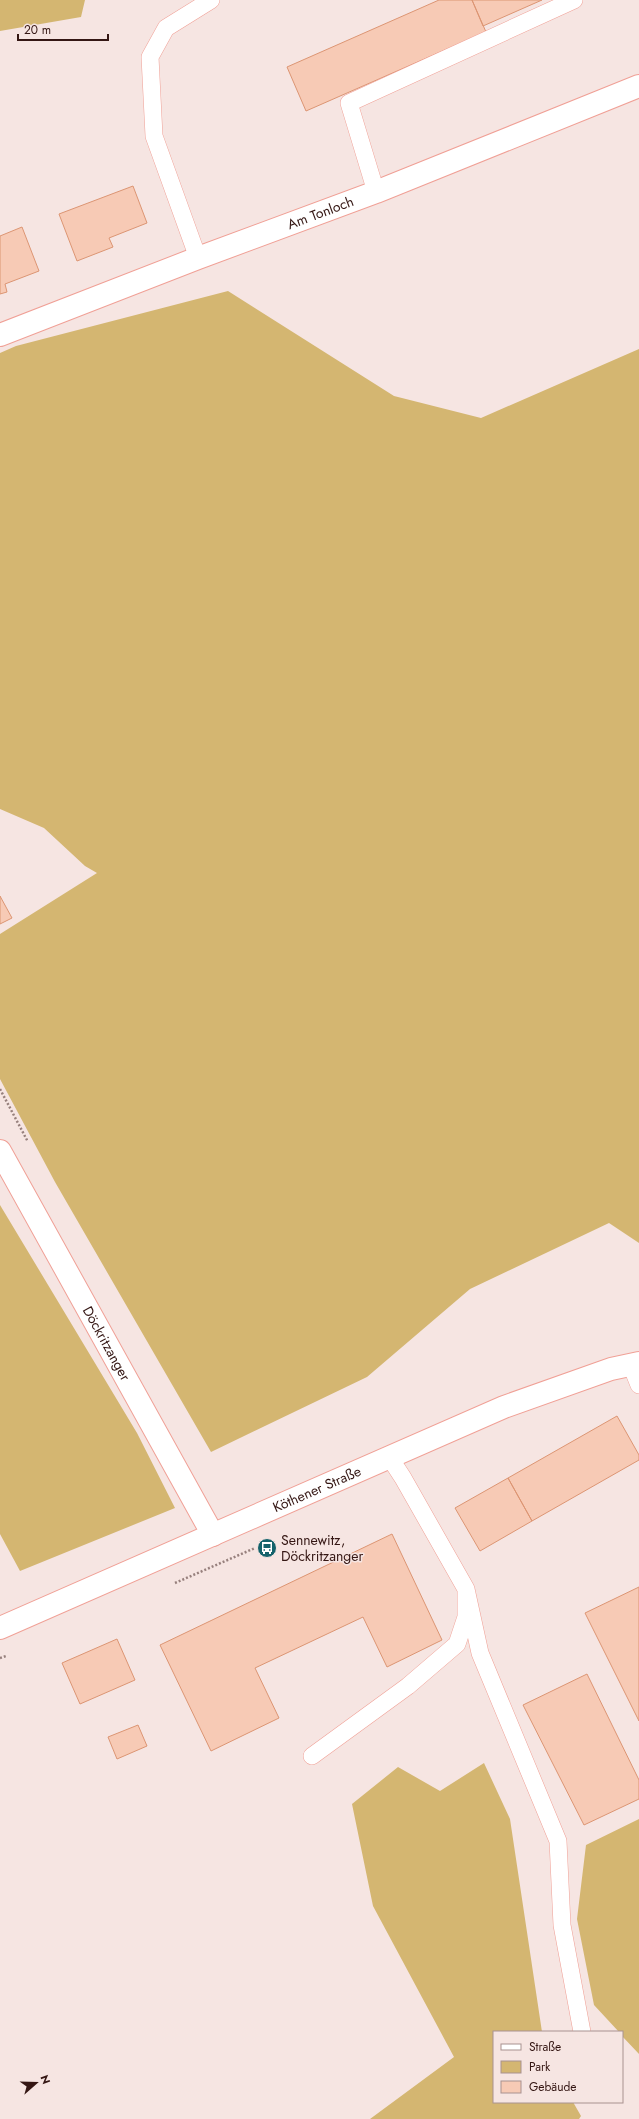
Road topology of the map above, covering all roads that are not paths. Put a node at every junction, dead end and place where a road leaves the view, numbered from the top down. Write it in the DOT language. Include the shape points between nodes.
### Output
graph roads {
  1 [pos="211,0"];
  2 [pos="574,0"];
  3 [pos="639,86"];
  4 [pos="376,192"];
  5 [pos="198,258"];
  6 [pos="0,335"];
  7 [pos="0,1151"];
  8 [pos="635,1364"];
  9 [pos="639,1385"];
  10 [pos="390,1458"];
  11 [pos="214,1535"];
  12 [pos="466,1589"];
  13 [pos="0,1628"];
  14 [pos="312,1756"];
  15 [pos="582,2031"];
  1 -- 5 [label="lane" via="166,28 150,57 154,136"];
  2 -- 4 [label="lane" via="349,103"];
  3 -- 4 [label="street, Am Tonloch"];
  4 -- 5 [label="street, Am Tonloch"];
  5 -- 6 [label="street, Am Tonloch"];
  7 -- 11 [label="street, Döckritzanger"];
  8 -- 9 [label="lane"];
  8 -- 10 [label="street, Köthener Straße" via="611,1368 504,1407"];
  10 -- 11 [label="street, Köthener Straße"];
  10 -- 12 [label="lane"];
  11 -- 13 [label="street, Köthener Straße"];
  12 -- 14 [label="lane" via="466,1617 457,1644 408,1686"];
  12 -- 15 [label="lane" via="480,1653 558,1841 562,1925"];
}
